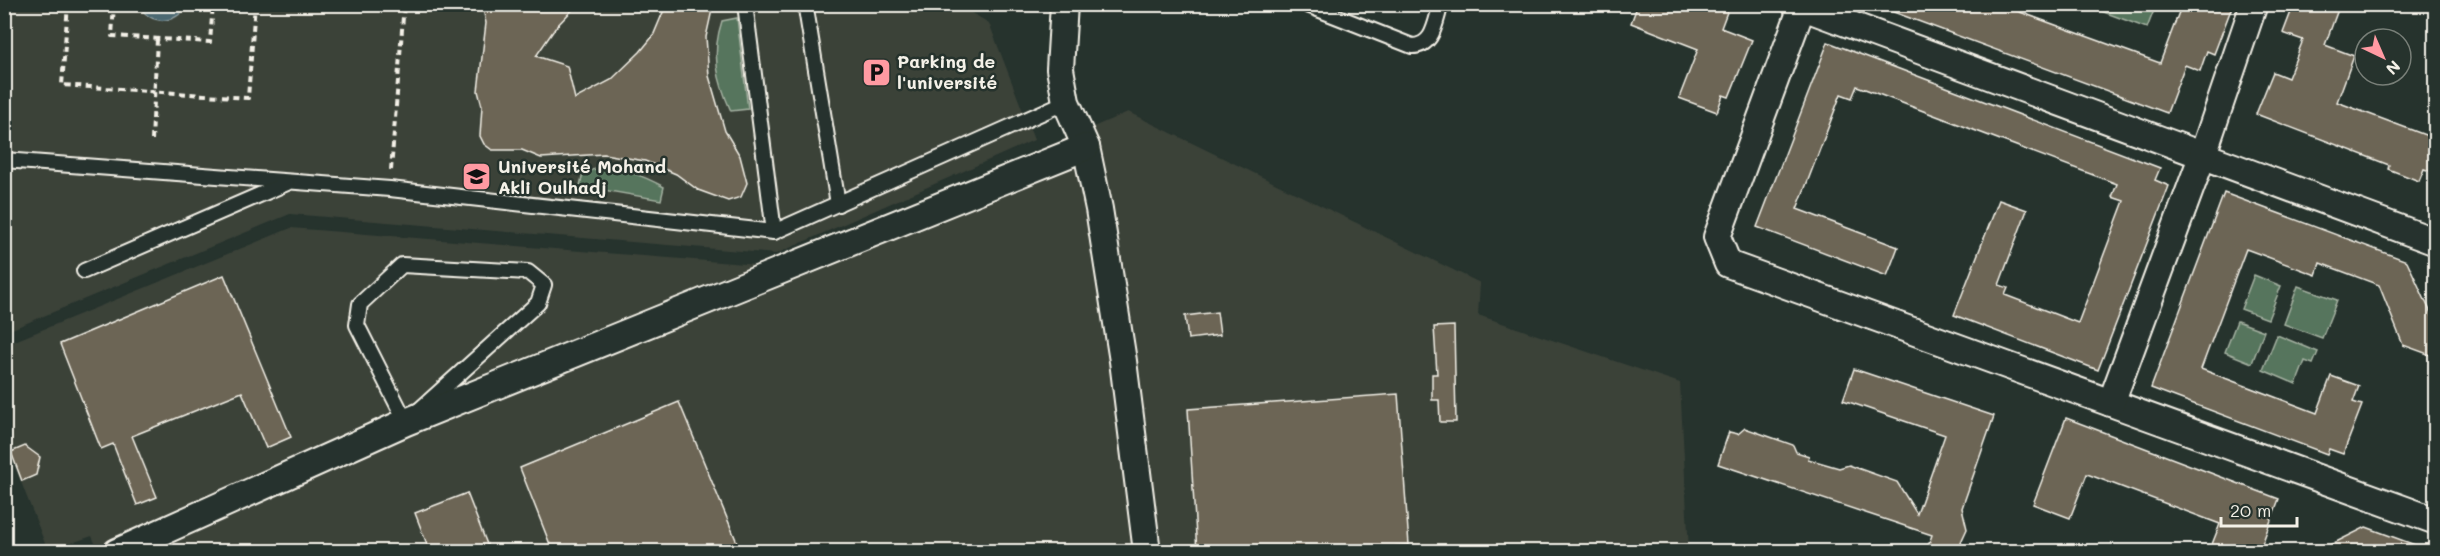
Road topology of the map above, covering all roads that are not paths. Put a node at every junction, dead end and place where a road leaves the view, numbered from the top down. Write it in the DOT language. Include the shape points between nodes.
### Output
graph roads {
  1 [pos="745,4"];
  2 [pos="1064,4"];
  3 [pos="1305,4"];
  4 [pos="1441,4"];
  5 [pos="2254,4"];
  6 [pos="1798,6"];
  7 [pos="806,9"];
  8 [pos="1842,12"];
  9 [pos="1066,102"];
  10 [pos="1086,147"];
  11 [pos="2202,157"];
  12 [pos="4,160"];
  13 [pos="289,182"];
  14 [pos="838,204"];
  15 [pos="774,232"];
  16 [pos="2436,242"];
  17 [pos="84,270"];
  18 [pos="2111,404"];
  19 [pos="406,422"];
  20 [pos="2436,521"];
  21 [pos="117,552"];
  22 [pos="1147,552"];
  1 -- 15 [label="lane"];
  2 -- 9 [label="street" via="1060,69"];
  3 -- 4 [label="lane" via="1412,46 1422,46 1429,40"];
  5 -- 11 [label="street"];
  6 -- 8 [label="street"];
  6 -- 18 [label="street" via="1717,237 1728,264"];
  7 -- 14 [label="lane"];
  8 -- 11 [label="street"];
  9 -- 10 [label="street"];
  9 -- 14 [label="lane"];
  10 -- 19 [label="street"];
  10 -- 22 [label="street" via="1123,361"];
  11 -- 16 [label="street"];
  11 -- 18 [label="street"];
  12 -- 13 [label="lane"];
  13 -- 15 [label="lane" via="390,189"];
  13 -- 17 [label="lane"];
  14 -- 15 [label="lane"];
  18 -- 20 [label="street"];
  19 -- 19 [label="lane" via="357,325 360,304 402,265 528,272 544,285 538,303"];
  19 -- 21 [label="street"];
}
